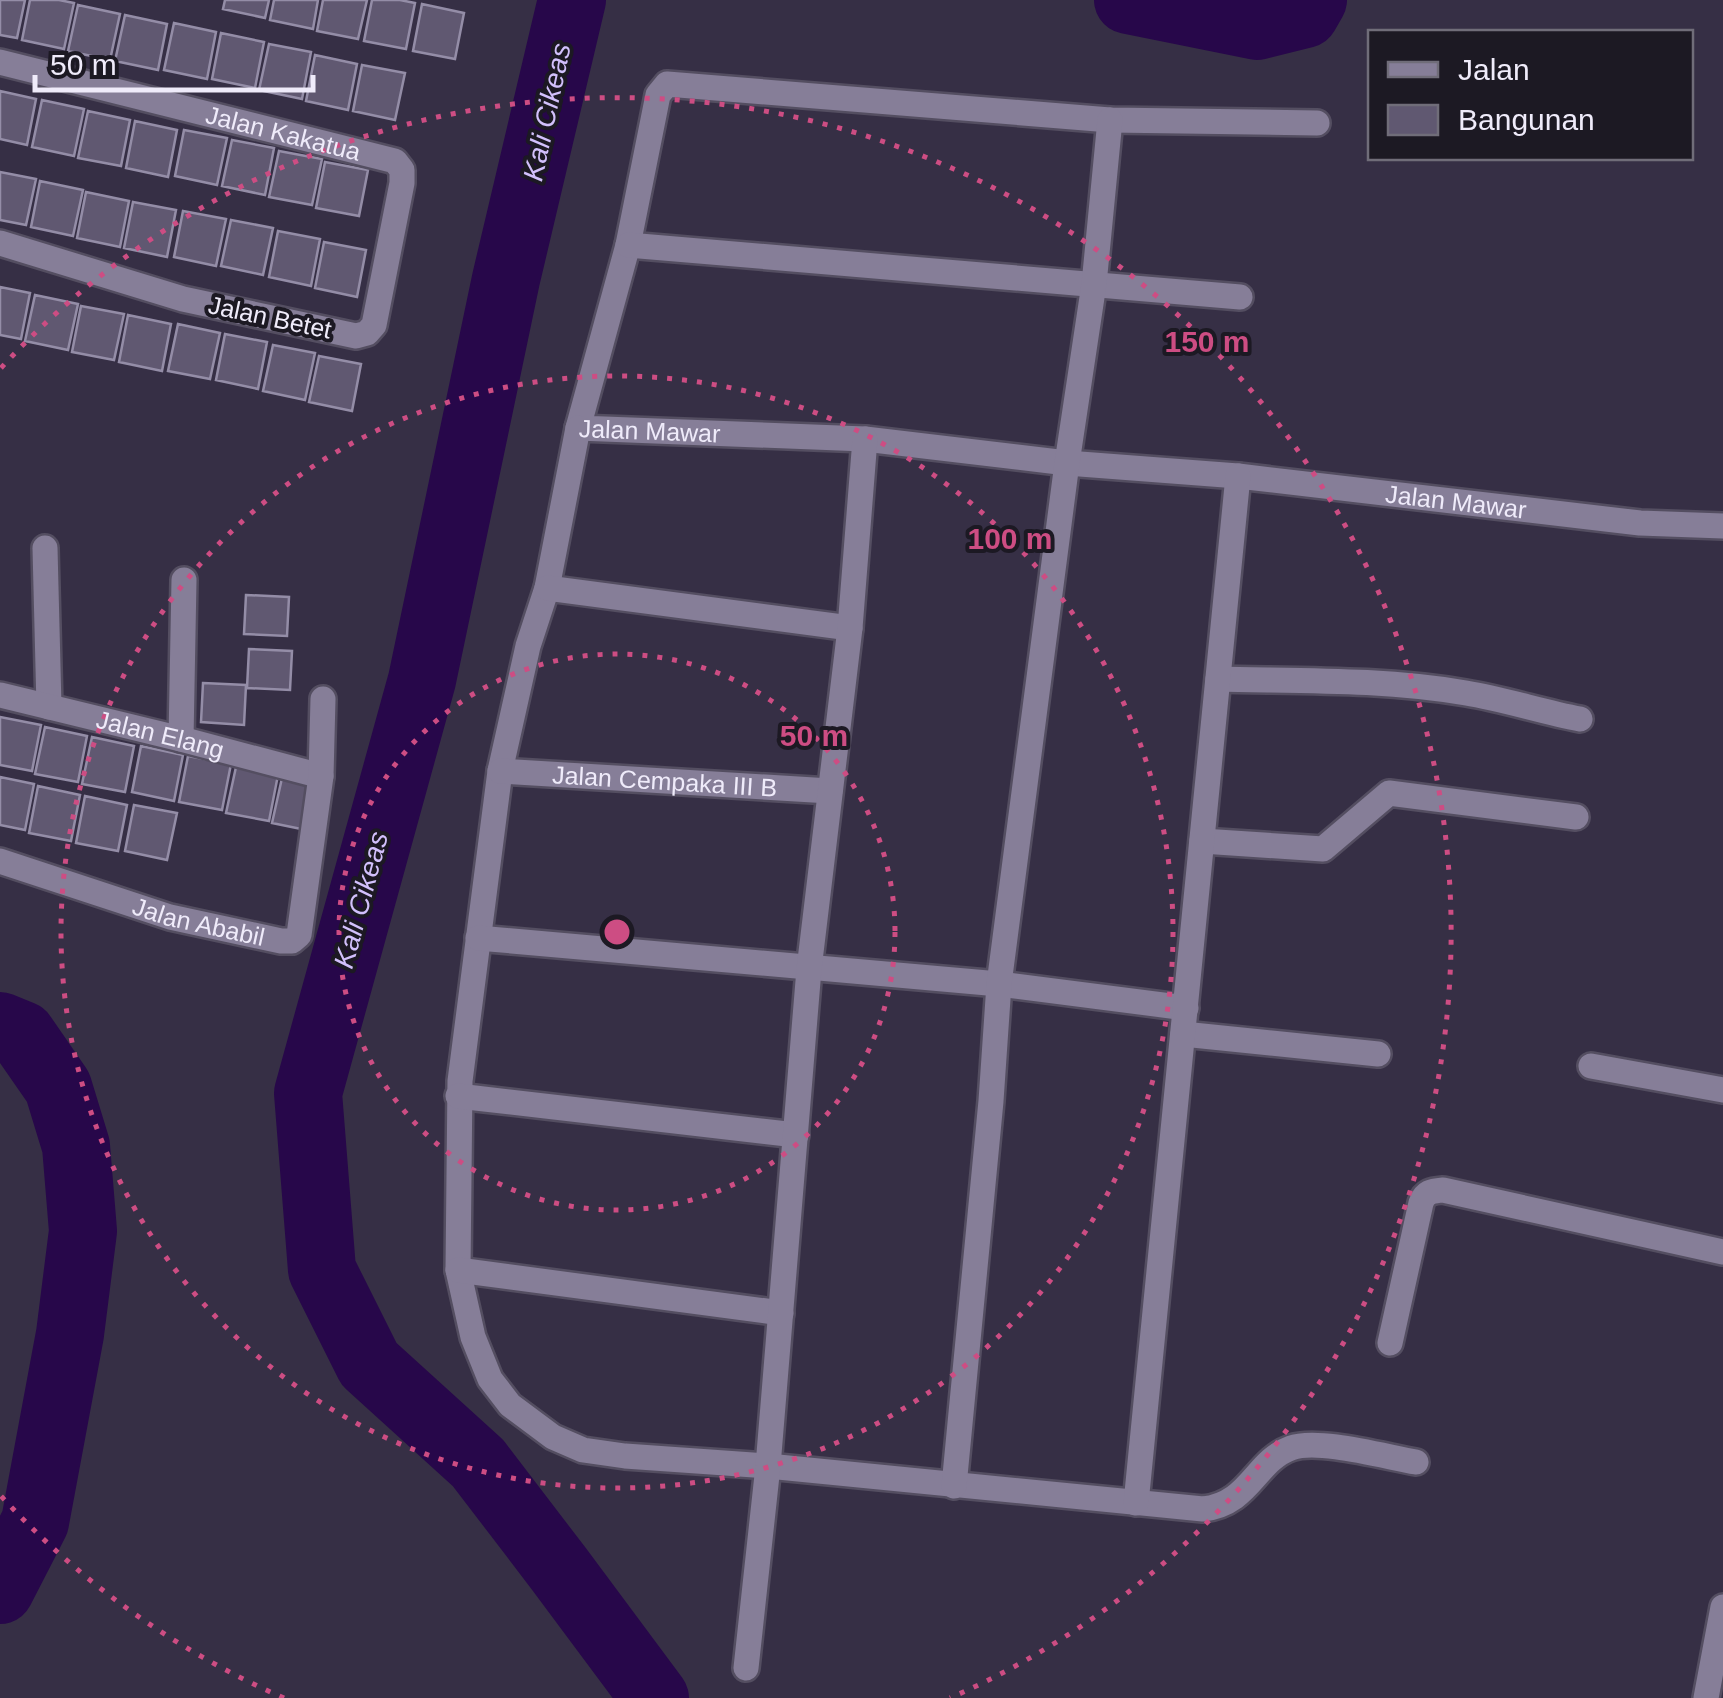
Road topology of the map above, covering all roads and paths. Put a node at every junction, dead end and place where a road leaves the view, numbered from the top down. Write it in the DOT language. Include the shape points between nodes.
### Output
graph roads {
  1 [pos="0,62"];
  2 [pos="1110,120"];
  3 [pos="1317,123"];
  4 [pos="395,160"];
  5 [pos="0,244"];
  6 [pos="628,245"];
  7 [pos="1094,284"];
  8 [pos="1240,297"];
  9 [pos="578,428"];
  10 [pos="865,440"];
  11 [pos="1067,463"];
  12 [pos="1238,476"];
  13 [pos="1723,526"];
  14 [pos="45,548"];
  15 [pos="184,580"];
  16 [pos="547,588"];
  17 [pos="850,628"];
  18 [pos="1218,680"];
  19 [pos="0,695"];
  20 [pos="324,699"];
  21 [pos="49,707"];
  22 [pos="1580,719"];
  23 [pos="182,739"];
  24 [pos="500,771"];
  25 [pos="321,776"];
  26 [pos="830,791"];
  27 [pos="1576,817"];
  28 [pos="1202,840"];
  29 [pos="0,861"];
  30 [pos="478,938"];
  31 [pos="810,969"];
  32 [pos="999,984"];
  33 [pos="1184,1021"];
  34 [pos="1378,1054"];
  35 [pos="1591,1066"];
  36 [pos="1723,1090"];
  37 [pos="458,1096"];
  38 [pos="796,1135"];
  39 [pos="1723,1252"];
  40 [pos="458,1270"];
  41 [pos="781,1313"];
  42 [pos="1390,1343"];
  43 [pos="1416,1462"];
  44 [pos="768,1466"];
  45 [pos="954,1486"];
  46 [pos="1136,1504"];
  47 [pos="1723,1607"];
  48 [pos="746,1668"];
  49 [pos="1706,1698"];
  1 -- 4 [label="street, Jalan Kakatua"];
  2 -- 3 [label="street, Jalan Mawar"];
  2 -- 6 [label="street, Jalan Mawar" via="667,84 658,95"];
  2 -- 7 [label="street"];
  4 -- 5 [label="street, Jalan Betet" via="402,183 374,326 356,336 182,299"];
  6 -- 7 [label="street"];
  6 -- 9 [label="street, Jalan Mawar"];
  7 -- 8 [label="street"];
  7 -- 11 [label="street"];
  9 -- 10 [label="street, Jalan Mawar"];
  9 -- 16 [label="street"];
  10 -- 11 [label="street, Jalan Mawar"];
  10 -- 17 [label="street"];
  11 -- 12 [label="street, Jalan Mawar"];
  11 -- 32 [label="street"];
  12 -- 13 [label="street, Jalan Mawar" via="1621,521"];
  12 -- 18 [label="street"];
  14 -- 21 [label="street"];
  15 -- 23 [label="street"];
  16 -- 17 [label="street"];
  16 -- 24 [label="street"];
  17 -- 26 [label="street"];
  18 -- 22 [label="street" via="1344,681 1468,693"];
  18 -- 28 [label="street"];
  19 -- 21 [label="street, Jalan Elang"];
  20 -- 25 [label="street"];
  21 -- 23 [label="street, Jalan Elang"];
  23 -- 25 [label="street, Jalan Elang"];
  24 -- 26 [label="street, Jalan Cempaka III B"];
  24 -- 30 [label="street"];
  25 -- 29 [label="street, Jalan Ababil" via="299,935 292,941 170,917"];
  26 -- 31 [label="street"];
  27 -- 28 [label="street" via="1390,793 1322,850"];
  28 -- 33 [label="street"];
  30 -- 31 [label="street"];
  30 -- 37 [label="street"];
  31 -- 32 [label="street"];
  31 -- 38 [label="street"];
  32 -- 33 [label="street"];
  32 -- 45 [label="street"];
  33 -- 34 [label="street"];
  33 -- 46 [label="street"];
  35 -- 36 [label="street"];
  37 -- 38 [label="street"];
  37 -- 40 [label="street"];
  38 -- 41 [label="street"];
  39 -- 42 [label="street" via="1432,1190 1420,1203"];
  40 -- 41 [label="street"];
  40 -- 44 [label="street" via="472,1337 490,1379 510,1406 553,1437 625,1456"];
  41 -- 44 [label="street"];
  43 -- 46 [label="street" via="1295,1446 1220,1507"];
  44 -- 45 [label="street"];
  44 -- 48 [label="street"];
  45 -- 46 [label="street"];
  47 -- 49 [label="street"];
}
